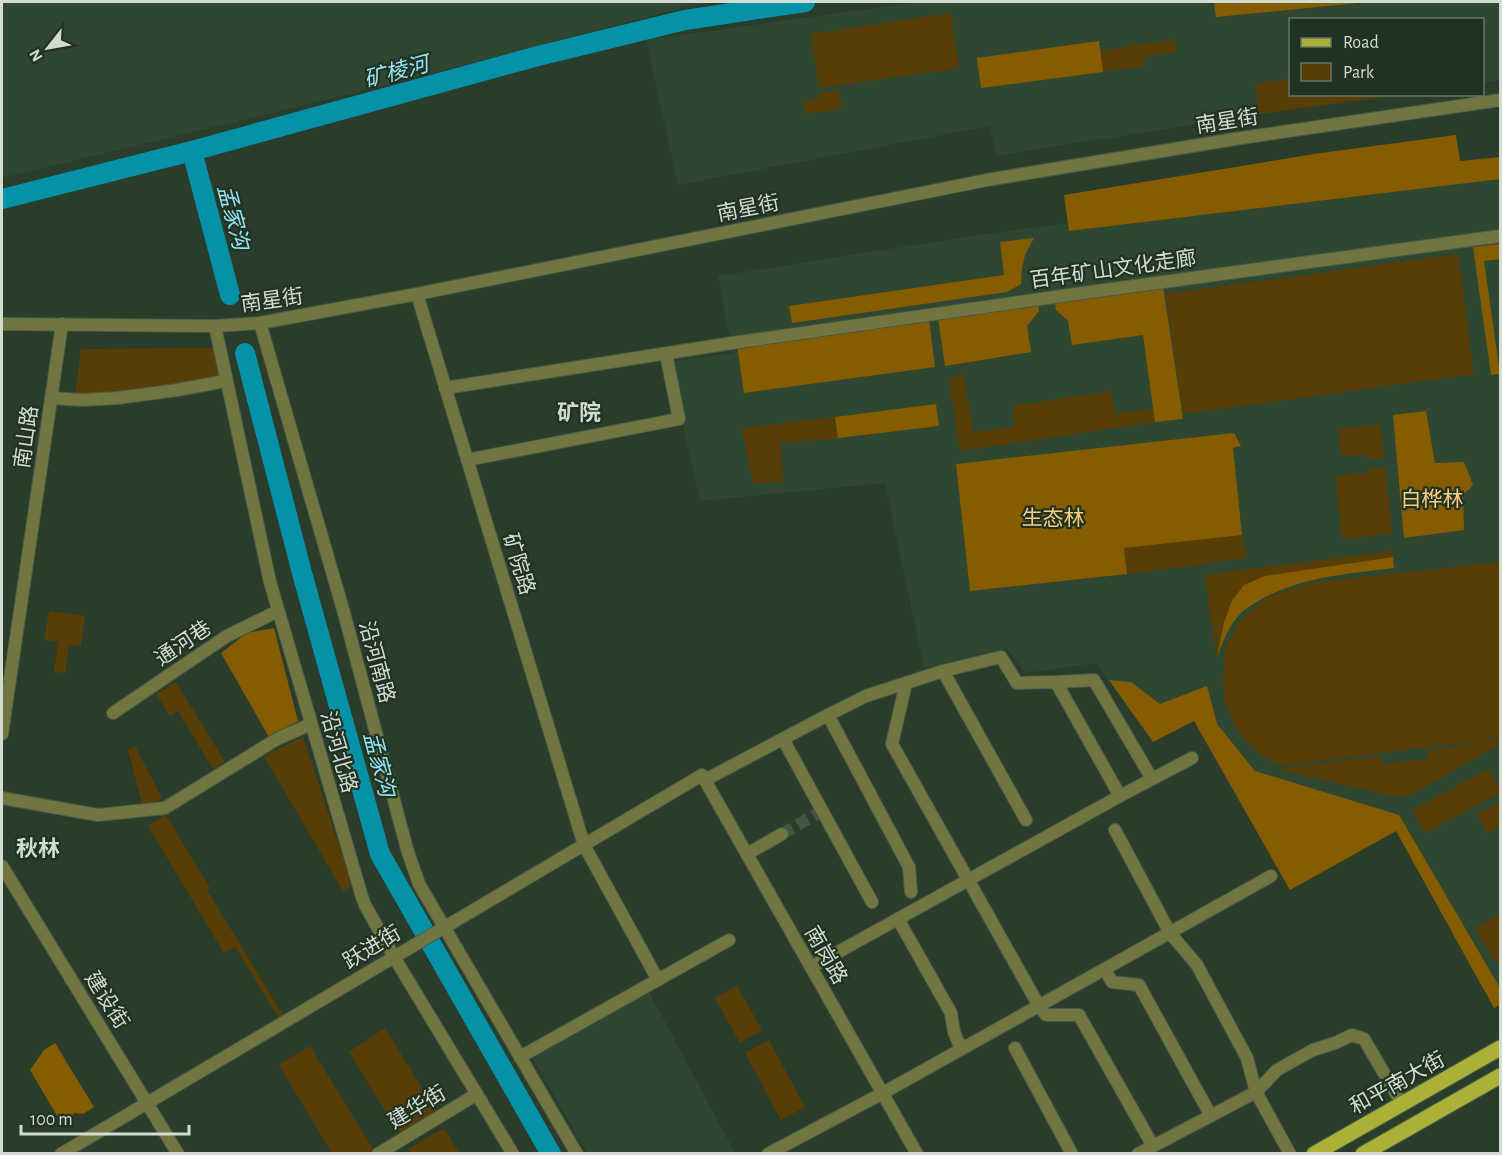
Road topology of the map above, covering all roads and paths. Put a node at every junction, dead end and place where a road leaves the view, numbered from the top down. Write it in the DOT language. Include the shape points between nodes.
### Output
graph roads {
  1 [pos="1500,100"];
  2 [pos="1500,236"];
  3 [pos="417,294"];
  4 [pos="260,323"];
  5 [pos="2,324"];
  6 [pos="62,324"];
  7 [pos="215,326"];
  8 [pos="666,354"];
  9 [pos="226,380"];
  10 [pos="445,388"];
  11 [pos="51,398"];
  12 [pos="467,460"];
  13 [pos="278,611"];
  14 [pos="943,670"];
  15 [pos="1056,682"];
  16 [pos="906,683"];
  17 [pos="114,713"];
  18 [pos="828,714"];
  19 [pos="311,724"];
  20 [pos="2,734"];
  21 [pos="783,739"];
  22 [pos="1192,758"];
  23 [pos="703,778"];
  24 [pos="1152,779"];
  25 [pos="1120,796"];
  26 [pos="2,798"];
  27 [pos="1026,819"];
  28 [pos="1115,830"];
  29 [pos="782,834"];
  30 [pos="584,845"];
  31 [pos="747,854"];
  32 [pos="2,869"];
  33 [pos="1271,876"];
  34 [pos="969,880"];
  35 [pos="911,892"];
  36 [pos="872,902"];
  37 [pos="898,919"];
  38 [pos="441,929"];
  39 [pos="1170,933"];
  40 [pos="729,940"];
  41 [pos="395,957"];
  42 [pos="811,967"];
  43 [pos="1105,969"];
  44 [pos="658,980"];
  45 [pos="1039,1006"];
  46 [pos="1015,1048"];
  47 [pos="1500,1048"];
  48 [pos="962,1049"];
  49 [pos="520,1057"];
  50 [pos="1500,1076"];
  51 [pos="1256,1092"];
  52 [pos="883,1093"];
  53 [pos="477,1094"];
  54 [pos="147,1103"];
  55 [pos="1402,1104"];
  56 [pos="1211,1116"];
  57 [pos="1153,1146"];
  58 [pos="61,1154"];
  59 [pos="178,1154"];
  60 [pos="378,1154"];
  61 [pos="513,1154"];
  62 [pos="577,1154"];
  63 [pos="768,1154"];
  64 [pos="917,1154"];
  65 [pos="1072,1154"];
  66 [pos="1138,1154"];
  67 [pos="1290,1154"];
  68 [pos="1314,1154"];
  69 [pos="1363,1154"];
  1 -- 3 [label="street, 南星街" via="987,180"];
  2 -- 8 [label="street, 百年矿山文化走廊"];
  3 -- 4 [label="street, 南星街"];
  3 -- 10 [label="street, 矿院路"];
  4 -- 7 [label="street, 南星街"];
  4 -- 38 [label="street, 沿河南路" via="407,849"];
  5 -- 6 [label="street, 南星街"];
  6 -- 7 [label="street, 南星街"];
  6 -- 11 [label="street, 南山路"];
  7 -- 9 [label="street, 沿河北路"];
  8 -- 10 [label="street, 百年矿山文化走廊"];
  8 -- 12 [label="street" via="679,419"];
  9 -- 11 [label="street" via="118,398"];
  9 -- 13 [label="street, 沿河北路"];
  10 -- 12 [label="street, 矿院路"];
  11 -- 20 [label="street, 南山路"];
  12 -- 30 [label="street, 矿院路"];
  13 -- 17 [label="street, 通河巷" via="227,636"];
  13 -- 19 [label="street, 沿河北路"];
  14 -- 15 [label="street, 跃进街" via="1001,657 1017,683"];
  14 -- 16 [label="street, 跃进街"];
  14 -- 27 [label="street"];
  15 -- 24 [label="street" via="1094,680"];
  15 -- 25 [label="street"];
  16 -- 18 [label="street, 跃进街"];
  16 -- 34 [label="street" via="892,744"];
  18 -- 21 [label="street, 跃进街"];
  18 -- 35 [label="street" via="909,867"];
  19 -- 26 [label="street" via="269,744 165,808 98,815"];
  19 -- 41 [label="street, 沿河北路" via="362,897"];
  21 -- 23 [label="street, 跃进街"];
  21 -- 36 [label="street"];
  22 -- 24 [label="street"];
  23 -- 30 [label="street, 跃进街"];
  23 -- 31 [label="street, 南岗路"];
  24 -- 25 [label="street"];
  25 -- 34 [label="street"];
  28 -- 39 [label="street"];
  29 -- 31 [label="street"];
  30 -- 38 [label="street, 跃进街"];
  30 -- 44 [label="street, 矿院路"];
  31 -- 42 [label="street, 南岗路"];
  32 -- 54 [label="street, 建设街"];
  33 -- 39 [label="street"];
  34 -- 37 [label="street"];
  34 -- 45 [label="street"];
  37 -- 42 [label="street"];
  37 -- 48 [label="street" via="951,1013"];
  38 -- 41 [label="street, 跃进街"];
  38 -- 49 [label="street, 沿河南路"];
  39 -- 43 [label="street"];
  39 -- 51 [label="street" via="1197,964 1247,1058"];
  40 -- 44 [label="street"];
  41 -- 53 [label="street, 沿河北路"];
  41 -- 54 [label="street, 跃进街"];
  42 -- 52 [label="street, 南岗路"];
  43 -- 45 [label="street"];
  43 -- 56 [label="street" via="1112,982 1139,985"];
  44 -- 49 [label="street"];
  45 -- 48 [label="street"];
  45 -- 57 [label="street" via="1046,1015 1080,1015"];
  46 -- 65 [label="street"];
  47 -- 55 [label="main road, 和平南大街"];
  48 -- 52 [label="street"];
  49 -- 62 [label="street, 沿河南路"];
  50 -- 69 [label="main road"];
  51 -- 55 [label="street" via="1277,1070 1352,1035 1364,1039"];
  51 -- 56 [label="street"];
  51 -- 67 [label="street"];
  52 -- 63 [label="street"];
  52 -- 64 [label="street, 南岗路"];
  53 -- 60 [label="street, 建华街"];
  53 -- 61 [label="street, 沿河北路"];
  54 -- 58 [label="street, 跃进街"];
  54 -- 59 [label="street, 建设街"];
  55 -- 68 [label="main road, 和平南大街"];
  56 -- 57 [label="street"];
  57 -- 66 [label="street"];
}
